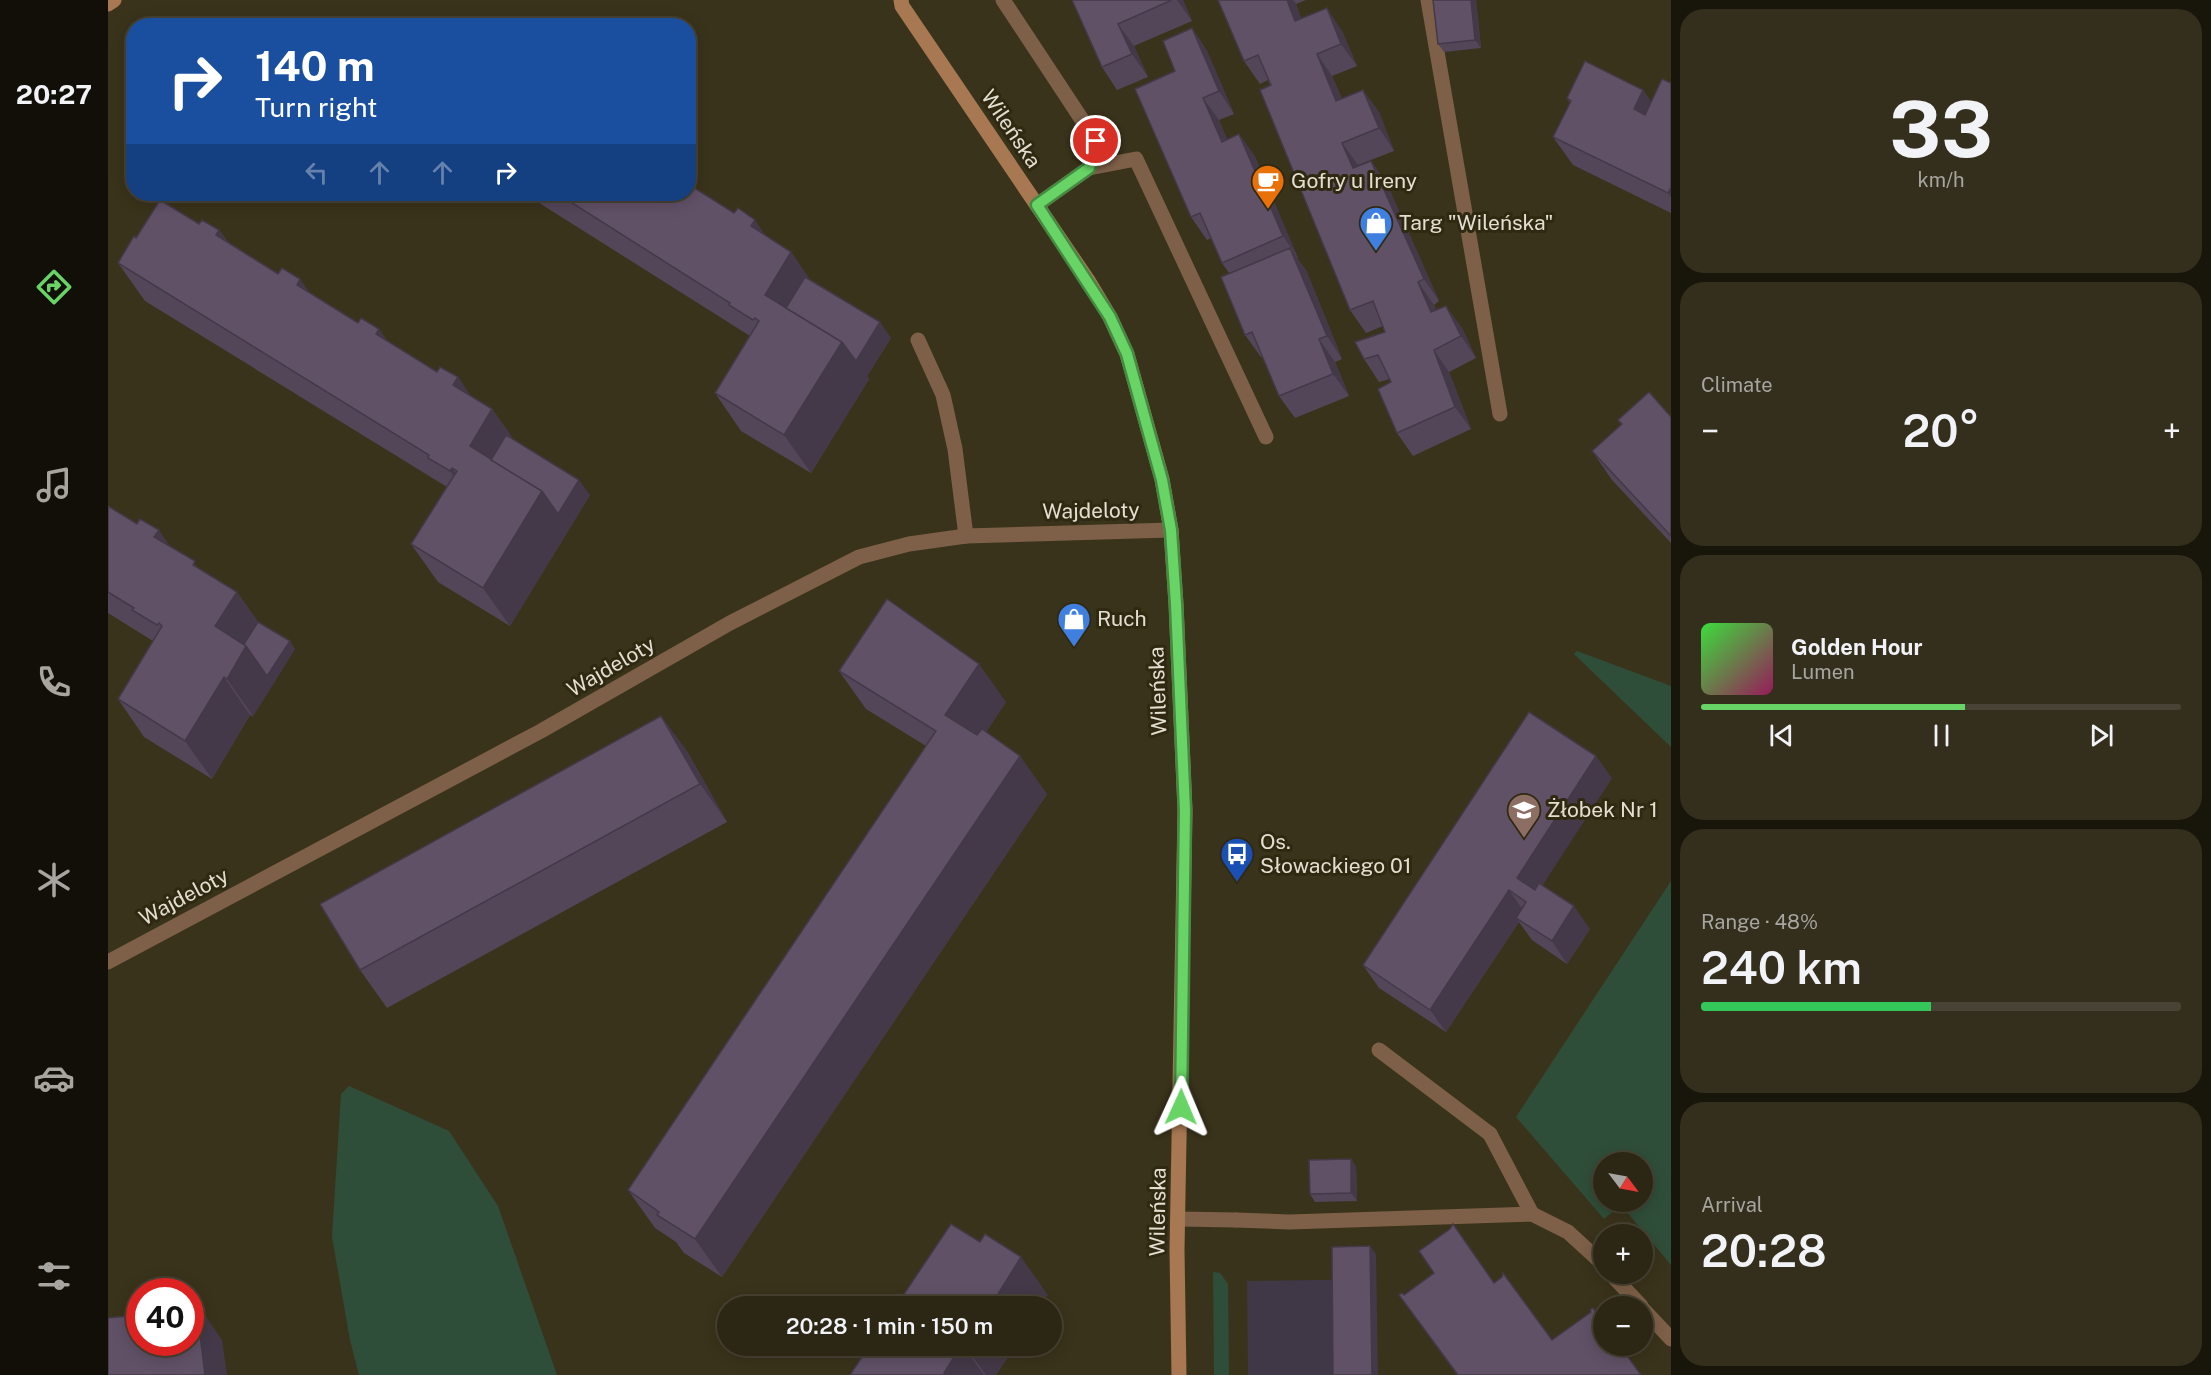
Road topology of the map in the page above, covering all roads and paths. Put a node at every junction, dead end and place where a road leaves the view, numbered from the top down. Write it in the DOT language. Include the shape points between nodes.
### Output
graph roads {
  1 [pos="114,0"];
  2 [pos="1003,0"];
  3 [pos="1428,0"];
  4 [pos="899,2"];
  5 [pos="108,4"];
  6 [pos="1089,168"];
  7 [pos="1037,205"];
  8 [pos="918,339"];
  9 [pos="1500,414"];
  10 [pos="1266,437"];
  11 [pos="1171,530"];
  12 [pos="966,536"];
  13 [pos="108,962"];
  14 [pos="1380,1050"];
  15 [pos="1532,1214"];
  16 [pos="1178,1219"];
  17 [pos="1593,1255"];
  18 [pos="1620,1284"];
  19 [pos="1632,1296"];
  20 [pos="1653,1319"];
  21 [pos="1671,1339"];
  22 [pos="1179,1375"];
  1 -- 5 [label="street"];
  2 -- 6 [label="street" via="1096,141"];
  3 -- 9 [label="street"];
  4 -- 7 [label="street, Wileńska"];
  6 -- 7 [label="street"];
  6 -- 10 [label="street" via="1137,159"];
  7 -- 11 [label="street, Wileńska" via="1110,317 1127,354 1162,480"];
  8 -- 12 [label="street" via="943,395 955,449"];
  11 -- 12 [label="street, Wajdeloty"];
  11 -- 16 [label="street, Wileńska" via="1185,810"];
  12 -- 13 [label="street, Wajdeloty" via="909,543 859,557 730,623 541,731"];
  14 -- 15 [label="street" via="1490,1134"];
  15 -- 16 [label="street" via="1289,1222"];
  15 -- 17 [label="street" via="1568,1232"];
  16 -- 22 [label="street, Wileńska"];
  18 -- 19 [label="street"];
  20 -- 21 [label="street"];
}
